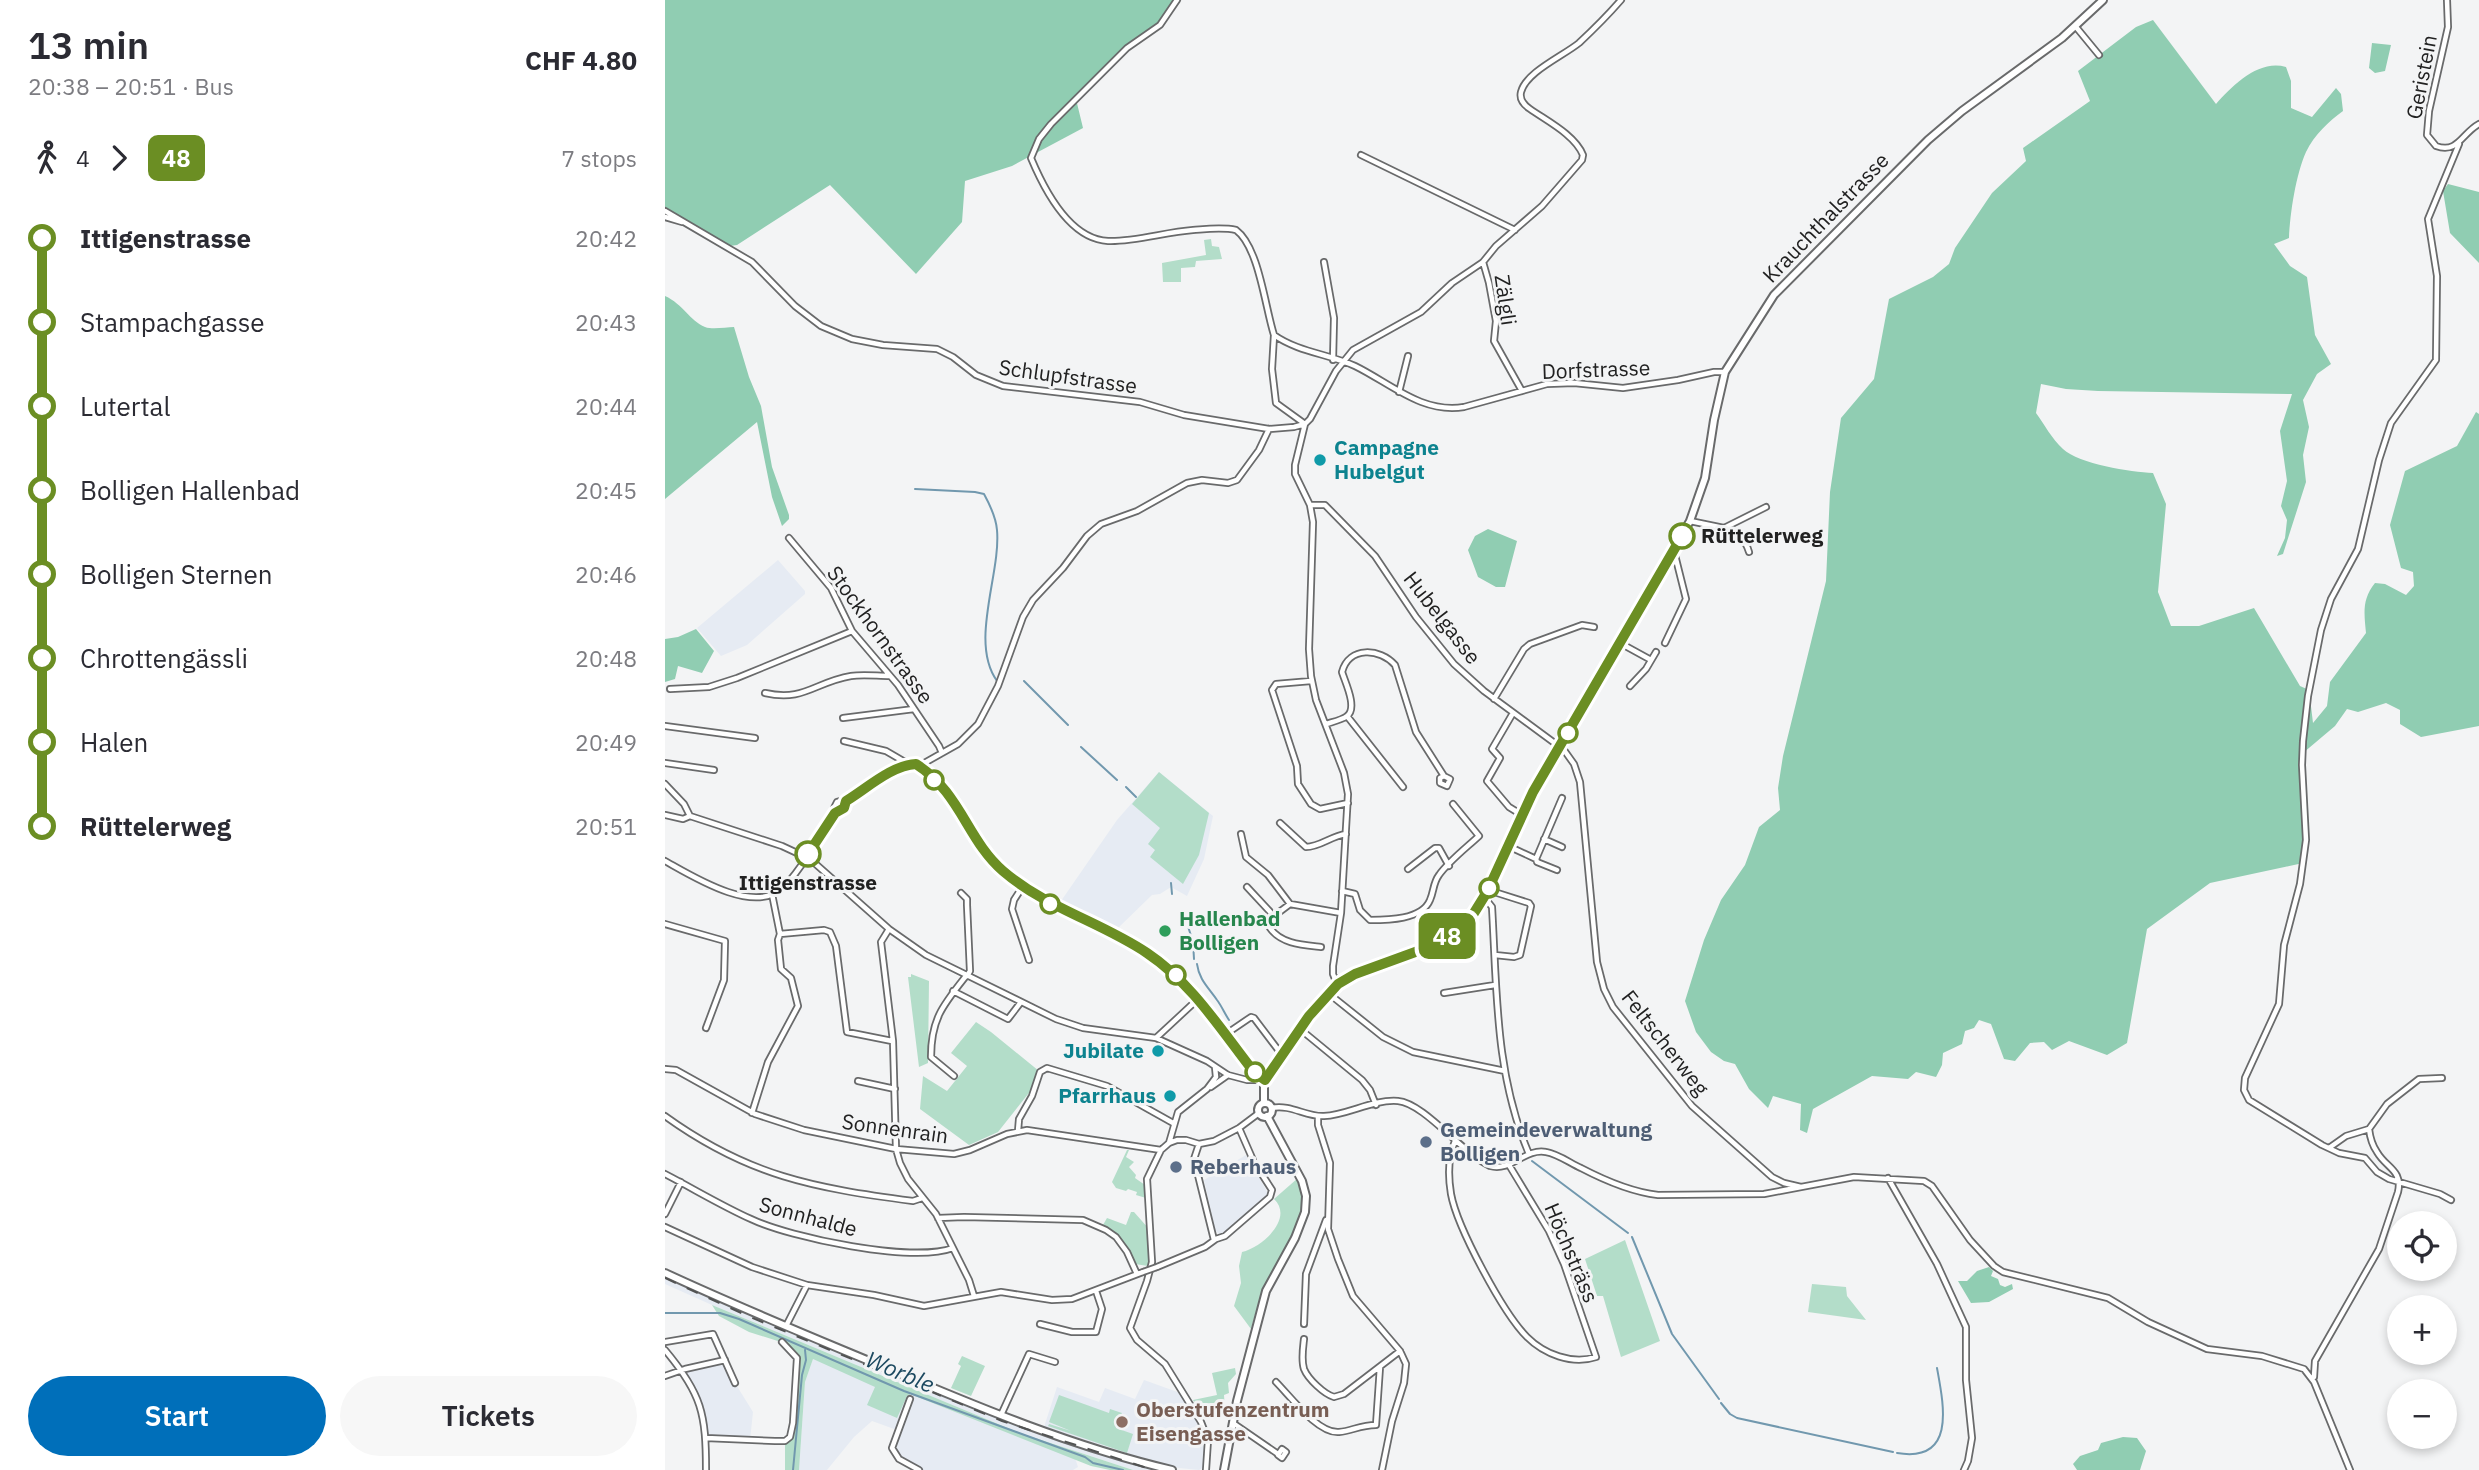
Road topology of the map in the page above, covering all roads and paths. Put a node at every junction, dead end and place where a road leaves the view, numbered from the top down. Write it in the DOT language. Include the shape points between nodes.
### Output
graph roads {
  1 [pos="1177,0"];
  2 [pos="1621,0"];
  3 [pos="2103,0"];
  4 [pos="2447,0"];
  5 [pos="2076,27"];
  6 [pos="2099,55"];
  7 [pos="2479,124"];
  8 [pos="2459,144"];
  9 [pos="2444,149"];
  10 [pos="1361,155"];
  11 [pos="2452,160"];
  12 [pos="665,211"];
  13 [pos="665,217"];
  14 [pos="683,222"];
  15 [pos="1515,230"];
  16 [pos="1324,262"];
  17 [pos="1483,262"];
  18 [pos="1274,335"];
  19 [pos="1408,356"];
  20 [pos="1333,360"];
  21 [pos="1343,362"];
  22 [pos="1725,372"];
  23 [pos="1514,380"];
  24 [pos="1522,391"];
  25 [pos="1399,392"];
  26 [pos="1508,394"];
  27 [pos="1305,424"];
  28 [pos="1269,429"];
  29 [pos="1310,505"];
  30 [pos="1766,506"];
  31 [pos="1690,521"];
  32 [pos="1724,528"];
  33 [pos="789,538"];
  34 [pos="1674,551"];
  35 [pos="1749,552"];
  36 [pos="1594,627"];
  37 [pos="852,631"];
  38 [pos="1620,643"];
  39 [pos="1665,643"];
  40 [pos="1656,652"];
  41 [pos="1651,660"];
  42 [pos="891,676"];
  43 [pos="1311,681"];
  44 [pos="1630,686"];
  45 [pos="670,689"];
  46 [pos="765,693"];
  47 [pos="1494,699"];
  48 [pos="915,709"];
  49 [pos="1513,713"];
  50 [pos="1347,716"];
  51 [pos="843,718"];
  52 [pos="1325,724"];
  53 [pos="665,726"];
  54 [pos="755,738"];
  55 [pos="844,741"];
  56 [pos="1559,747"];
  57 [pos="942,753"];
  58 [pos="665,763"];
  59 [pos="910,765"];
  60 [pos="919,766"];
  61 [pos="714,770"];
  62 [pos="1444,776"];
  63 [pos="665,784"];
  64 [pos="1403,787"];
  65 [pos="1562,798"];
  66 [pos="846,801"];
  67 [pos="1347,803"];
  68 [pos="1453,804"];
  69 [pos="835,813"];
  70 [pos="665,815"];
  71 [pos="1522,815"];
  72 [pos="690,816"];
  73 [pos="1280,823"];
  74 [pos="1241,834"];
  75 [pos="1346,834"];
  76 [pos="1544,839"];
  77 [pos="1508,846"];
  78 [pos="1562,847"];
  79 [pos="806,856"];
  80 [pos="1535,859"];
  81 [pos="665,861"];
  82 [pos="1449,866"];
  83 [pos="1408,869"];
  84 [pos="1557,870"];
  85 [pos="1023,886"];
  86 [pos="1247,887"];
  87 [pos="1488,890"];
  88 [pos="1342,891"];
  89 [pos="961,893"];
  90 [pos="772,894"];
  91 [pos="1484,897"];
  92 [pos="1290,904"];
  93 [pos="1341,913"];
  94 [pos="1274,916"];
  95 [pos="665,924"];
  96 [pos="889,929"];
  97 [pos="780,934"];
  98 [pos="1321,947"];
  99 [pos="1495,955"];
  100 [pos="1029,960"];
  101 [pos="966,976"];
  102 [pos="1338,984"];
  103 [pos="1495,985"];
  104 [pos="953,991"];
  105 [pos="1328,993"];
  106 [pos="1444,993"];
  107 [pos="1198,999"];
  108 [pos="1021,1002"];
  109 [pos="706,1028"];
  110 [pos="1300,1029"];
  111 [pos="1226,1034"];
  112 [pos="1156,1038"];
  113 [pos="893,1041"];
  114 [pos="1282,1055"];
  115 [pos="1215,1068"];
  116 [pos="665,1069"];
  117 [pos="1505,1071"];
  118 [pos="1228,1075"];
  119 [pos="954,1076"];
  120 [pos="2442,1078"];
  121 [pos="1265,1080"];
  122 [pos="858,1081"];
  123 [pos="895,1088"];
  124 [pos="1207,1089"];
  125 [pos="1264,1103"];
  126 [pos="1376,1105"];
  127 [pos="1271,1108"];
  128 [pos="752,1113"];
  129 [pos="1263,1115"];
  130 [pos="665,1116"];
  131 [pos="1318,1116"];
  132 [pos="1173,1126"];
  133 [pos="1239,1128"];
  134 [pos="2369,1129"];
  135 [pos="1018,1131"];
  136 [pos="1181,1139"];
  137 [pos="1455,1140"];
  138 [pos="1169,1143"];
  139 [pos="1199,1144"];
  140 [pos="2329,1148"];
  141 [pos="897,1149"];
  142 [pos="1161,1150"];
  143 [pos="1529,1154"];
  144 [pos="1254,1160"];
  145 [pos="1509,1165"];
  146 [pos="665,1174"];
  147 [pos="1263,1176"];
  148 [pos="1888,1178"];
  149 [pos="681,1182"];
  150 [pos="2400,1184"];
  151 [pos="1802,1187"];
  152 [pos="923,1198"];
  153 [pos="2451,1200"];
  154 [pos="665,1213"];
  155 [pos="1328,1215"];
  156 [pos="938,1218"];
  157 [pos="665,1227"];
  158 [pos="1214,1240"];
  159 [pos="953,1248"];
  160 [pos="665,1273"];
  161 [pos="1140,1273"];
  162 [pos="807,1285"];
  163 [pos="1096,1291"];
  164 [pos="974,1296"];
  165 [pos="1040,1324"];
  166 [pos="1304,1324"];
  167 [pos="786,1327"];
  168 [pos="1304,1339"];
  169 [pos="665,1342"];
  170 [pos="782,1342"];
  171 [pos="665,1350"];
  172 [pos="1400,1351"];
  173 [pos="725,1360"];
  174 [pos="2315,1361"];
  175 [pos="1055,1362"];
  176 [pos="1380,1367"];
  177 [pos="2301,1367"];
  178 [pos="682,1370"];
  179 [pos="665,1376"];
  180 [pos="2314,1381"];
  181 [pos="1276,1382"];
  182 [pos="735,1383"];
  183 [pos="910,1399"];
  184 [pos="1000,1415"];
  185 [pos="1233,1423"];
  186 [pos="706,1438"];
  187 [pos="1278,1454"];
  188 [pos="705,1470"];
  189 [pos="919,1470"];
  190 [pos="1172,1470"];
  191 [pos="1206,1470"];
  192 [pos="1224,1470"];
  193 [pos="1382,1470"];
  194 [pos="1964,1470"];
  195 [pos="2350,1470"];
  1 -- 18 [label="street" via="1160,25 1129,46 1051,124 1031,158 1066,218 1093,237 1108,241 1169,231 1239,232 1255,265"];
  2 -- 15 [label="street" via="1575,46 1534,75 1520,93 1525,106 1561,131 1583,155 1566,180"];
  3 -- 5 [label="main road, Krauchthalstrasse"];
  4 -- 9 [label="street, Geristein" via="2448,27 2426,129 2432,143"];
  5 -- 6 [label="street"];
  5 -- 22 [label="main road, Krauchthalstrasse" via="1962,111 1898,168 1781,287"];
  7 -- 8 [label="street"];
  8 -- 9 [label="street"];
  8 -- 11 [label="street"];
  9 -- 11 [label="street"];
  10 -- 15 [label="street"];
  11 -- 140 [label="street" via="2428,219 2437,270 2436,360 2391,422 2358,549 2324,620 2303,741 2306,840 2300,884 2284,946 2279,1004 2244,1087 2249,1100"];
  12 -- 14 [label="street, Schlupfstrasse"];
  13 -- 14 [label="street"];
  14 -- 28 [label="street, Schlupfstrasse" via="751,262 821,326 852,339 937,349 985,380 1003,386 1140,402 1184,415"];
  15 -- 17 [label="street"];
  16 -- 20 [label="street" via="1334,318"];
  17 -- 21 [label="street" via="1426,308 1359,346"];
  17 -- 23 [label="street, Zälgli" via="1496,321 1494,341"];
  18 -- 20 [label="street, Dorfstrasse"];
  18 -- 27 [label="street" via="1276,403"];
  19 -- 25 [label="street"];
  20 -- 21 [label="street, Dorfstrasse"];
  21 -- 25 [label="street, Dorfstrasse"];
  21 -- 27 [label="street"];
  22 -- 24 [label="street, Dorfstrasse" via="1623,388 1562,383"];
  22 -- 31 [label="main road, Krauchthalstrasse" via="1705,478"];
  23 -- 24 [label="street, Zälgli"];
  23 -- 26 [label="street"];
  24 -- 26 [label="street, Dorfstrasse"];
  25 -- 26 [label="street, Dorfstrasse" via="1450,408"];
  27 -- 28 [label="street, Schlupfstrasse"];
  27 -- 29 [label="street" via="1295,474"];
  28 -- 57 [label="street" via="1237,480 1187,483 1137,512 1101,524 1087,536 1023,617 982,719"];
  29 -- 43 [label="street"];
  29 -- 47 [label="street, Hubelgasse" via="1325,505 1366,547 1448,658"];
  30 -- 32 [label="street"];
  31 -- 32 [label="street"];
  31 -- 34 [label="main road, Krauchthalstrasse"];
  32 -- 35 [label="street" via="1743,538"];
  33 -- 37 [label="street, Stockhornstrasse" via="834,593"];
  34 -- 38 [label="main road, Krauchthalstrasse"];
  34 -- 39 [label="street" via="1686,599"];
  36 -- 47 [label="street" via="1582,625 1524,649"];
  37 -- 42 [label="street, Stockhornstrasse"];
  37 -- 45 [label="street" via="709,687"];
  38 -- 41 [label="street"];
  38 -- 56 [label="main road, Krauchthalstrasse"];
  40 -- 41 [label="street"];
  41 -- 44 [label="street"];
  42 -- 46 [label="street" via="852,675 783,697"];
  42 -- 48 [label="street, Stockhornstrasse"];
  43 -- 52 [label="street"];
  43 -- 67 [label="street" via="1276,684 1272,690 1297,766 1298,784 1320,809"];
  47 -- 49 [label="street, Hubelgasse"];
  48 -- 51 [label="street"];
  48 -- 57 [label="street, Stockhornstrasse"];
  49 -- 56 [label="street, Hubelgasse"];
  49 -- 71 [label="street" via="1492,749 1500,758 1487,780 1509,807"];
  50 -- 52 [label="street"];
  50 -- 62 [label="street" via="1351,710 1344,665 1362,653 1387,657 1395,666 1416,732"];
  50 -- 64 [label="street"];
  52 -- 67 [label="street" via="1344,773"];
  53 -- 54 [label="street"];
  55 -- 59 [label="street" via="887,751"];
  56 -- 71 [label="main road, Krauchthalstrasse"];
  56 -- 151 [label="street, Feltscherweg" via="1574,764 1580,782 1597,962 1613,1007 1692,1106 1775,1179"];
  57 -- 60 [label="street"];
  58 -- 61 [label="street"];
  59 -- 60 [label="street"];
  59 -- 66 [label="street"];
  60 -- 85 [label="street" via="956,804 991,860"];
  63 -- 72 [label="street"];
  65 -- 76 [label="street"];
  66 -- 69 [label="street"];
  66 -- 69 [label="street" via="836,804"];
  67 -- 75 [label="street"];
  68 -- 82 [label="street" via="1479,836"];
  69 -- 79 [label="street"];
  70 -- 72 [label="street"];
  71 -- 77 [label="main road, Krauchthalstrasse"];
  72 -- 79 [label="street"];
  73 -- 75 [label="street" via="1306,848"];
  74 -- 92 [label="street" via="1246,857 1268,875"];
  75 -- 88 [label="street"];
  76 -- 78 [label="street"];
  76 -- 80 [label="street"];
  77 -- 80 [label="street"];
  77 -- 87 [label="main road, Krauchthalstrasse"];
  79 -- 90 [label="street" via="785,885"];
  79 -- 96 [label="street"];
  80 -- 84 [label="street"];
  81 -- 90 [label="street" via="725,892"];
  82 -- 83 [label="street" via="1435,848"];
  82 -- 88 [label="street" via="1432,886 1426,907 1409,916 1370,920 1360,910 1355,894"];
  85 -- 100 [label="street" via="1012,909"];
  85 -- 107 [label="street" via="1145,952"];
  86 -- 94 [label="street"];
  87 -- 91 [label="main road, Krauchthalstrasse"];
  87 -- 99 [label="street" via="1531,906 1520,955"];
  88 -- 93 [label="street"];
  89 -- 101 [label="street" via="967,899 970,971"];
  90 -- 97 [label="street"];
  91 -- 99 [label="street" via="1492,907"];
  91 -- 102 [label="main road, Krauchthalstrasse" via="1448,936"];
  92 -- 93 [label="street"];
  92 -- 94 [label="street"];
  93 -- 102 [label="street" via="1333,966"];
  94 -- 98 [label="street" via="1272,932 1295,944"];
  95 -- 109 [label="street" via="725,944 725,975"];
  96 -- 101 [label="street"];
  96 -- 113 [label="street" via="881,942"];
  97 -- 113 [label="street" via="830,932 836,946 847,1032"];
  97 -- 128 [label="street" via="781,969 791,978 798,1006 765,1070"];
  99 -- 103 [label="street"];
  101 -- 104 [label="street"];
  101 -- 108 [label="street"];
  102 -- 105 [label="main road, Krauchthalstrasse"];
  103 -- 106 [label="street"];
  103 -- 117 [label="street"];
  104 -- 108 [label="street" via="1008,1019"];
  104 -- 119 [label="street" via="933,1027 931,1057"];
  105 -- 110 [label="main road, Krauchthalstrasse"];
  105 -- 117 [label="street" via="1383,1037 1413,1052"];
  107 -- 111 [label="street"];
  107 -- 112 [label="street"];
  108 -- 112 [label="street" via="1083,1028"];
  110 -- 114 [label="main road, Krauchthalstrasse"];
  110 -- 126 [label="street" via="1362,1080"];
  111 -- 114 [label="street" via="1254,1018"];
  111 -- 121 [label="street"];
  112 -- 115 [label="street"];
  113 -- 123 [label="street"];
  114 -- 121 [label="main road, Krauchthalstrasse"];
  115 -- 118 [label="street"];
  115 -- 124 [label="street" via="1216,1077"];
  116 -- 128 [label="street, Sonnenrain" via="676,1070"];
  117 -- 143 [label="street"];
  118 -- 121 [label="street"];
  118 -- 124 [label="street"];
  120 -- 134 [label="street" via="2419,1079 2387,1104"];
  121 -- 125 [label="main road"];
  122 -- 123 [label="street"];
  123 -- 141 [label="street"];
  124 -- 132 [label="street" via="1181,1109"];
  125 -- 127 [label="main road"];
  125 -- 129 [label="main road" via="1259,1108"];
  126 -- 131 [label="street"];
  126 -- 137 [label="street" via="1406,1102"];
  127 -- 129 [label="main road"];
  127 -- 131 [label="street" via="1286,1106"];
  128 -- 141 [label="street, Sonnenrain"];
  129 -- 133 [label="street"];
  129 -- 185 [label="main road" via="1302,1181 1305,1212 1266,1291"];
  130 -- 152 [label="street" via="705,1143 768,1173 850,1192 913,1201"];
  131 -- 155 [label="street" via="1330,1163"];
  132 -- 135 [label="street" via="1108,1086 1047,1068 1040,1072"];
  132 -- 136 [label="street"];
  132 -- 138 [label="street"];
  133 -- 139 [label="street"];
  133 -- 144 [label="street"];
  134 -- 140 [label="street" via="2346,1136"];
  134 -- 150 [label="street" via="2376,1151 2395,1170"];
  135 -- 141 [label="street, Sonnenrain" via="960,1153"];
  135 -- 142 [label="street, Sonnenrain"];
  136 -- 138 [label="street"];
  136 -- 139 [label="street"];
  137 -- 145 [label="street" via="1486,1165"];
  137 -- 145 [label="street, Höchsträss" via="1449,1181 1456,1215 1515,1322 1528,1338 1556,1356 1596,1357 1549,1231"];
  138 -- 142 [label="street"];
  139 -- 158 [label="street" via="1194,1158"];
  140 -- 150 [label="street" via="2362,1157 2379,1174"];
  141 -- 152 [label="street" via="904,1171"];
  142 -- 191 [label="street" via="1147,1183 1151,1267 1130,1328 1165,1364 1202,1422 1208,1440"];
  143 -- 145 [label="street"];
  143 -- 151 [label="street" via="1550,1153 1602,1178 1654,1195 1758,1194"];
  146 -- 149 [label="street, Sonnhalde"];
  147 -- 158 [label="street" via="1272,1190 1270,1197 1225,1236"];
  148 -- 151 [label="street" via="1854,1177"];
  148 -- 177 [label="street" via="1930,1184 1970,1240 2003,1272 2108,1298 2207,1349"];
  148 -- 194 [label="street" via="1937,1264 1966,1327 1972,1438"];
  149 -- 154 [label="street"];
  149 -- 159 [label="street, Sonnhalde" via="780,1230 897,1253"];
  150 -- 153 [label="street"];
  150 -- 174 [label="street" via="2379,1248"];
  152 -- 156 [label="street"];
  155 -- 166 [label="street" via="1306,1274"];
  155 -- 172 [label="street" via="1329,1235 1350,1290"];
  156 -- 159 [label="street"];
  156 -- 161 [label="street" via="1083,1220 1116,1237"];
  157 -- 162 [label="street" via="752,1267"];
  158 -- 161 [label="street, bridge"];
  159 -- 164 [label="street"];
  160 -- 167 [label="main road"];
  161 -- 163 [label="street"];
  162 -- 164 [label="street" via="919,1306"];
  162 -- 167 [label="street"];
  163 -- 164 [label="street" via="1060,1300 1005,1292"];
  163 -- 165 [label="street" via="1102,1309 1095,1332"];
  167 -- 184 [label="main road"];
  168 -- 176 [label="street" via="1304,1369 1330,1396 1344,1394"];
  169 -- 173 [label="street" via="711,1334"];
  170 -- 186 [label="street" via="797,1358 790,1437 785,1441"];
  171 -- 178 [label="street"];
  172 -- 176 [label="street"];
  172 -- 193 [label="street" via="1406,1375"];
  173 -- 178 [label="street"];
  173 -- 182 [label="street"];
  174 -- 177 [label="street"];
  174 -- 180 [label="street"];
  175 -- 184 [label="street" via="1029,1354"];
  176 -- 181 [label="street" via="1376,1425 1338,1432 1317,1424"];
  177 -- 180 [label="street"];
  178 -- 179 [label="street"];
  178 -- 186 [label="street" via="698,1400"];
  180 -- 195 [label="street"];
  183 -- 189 [label="street" via="893,1448 899,1459"];
  184 -- 190 [label="main road"];
  185 -- 187 [label="street"];
  185 -- 192 [label="main road"];
  186 -- 188 [label="street"];
}
